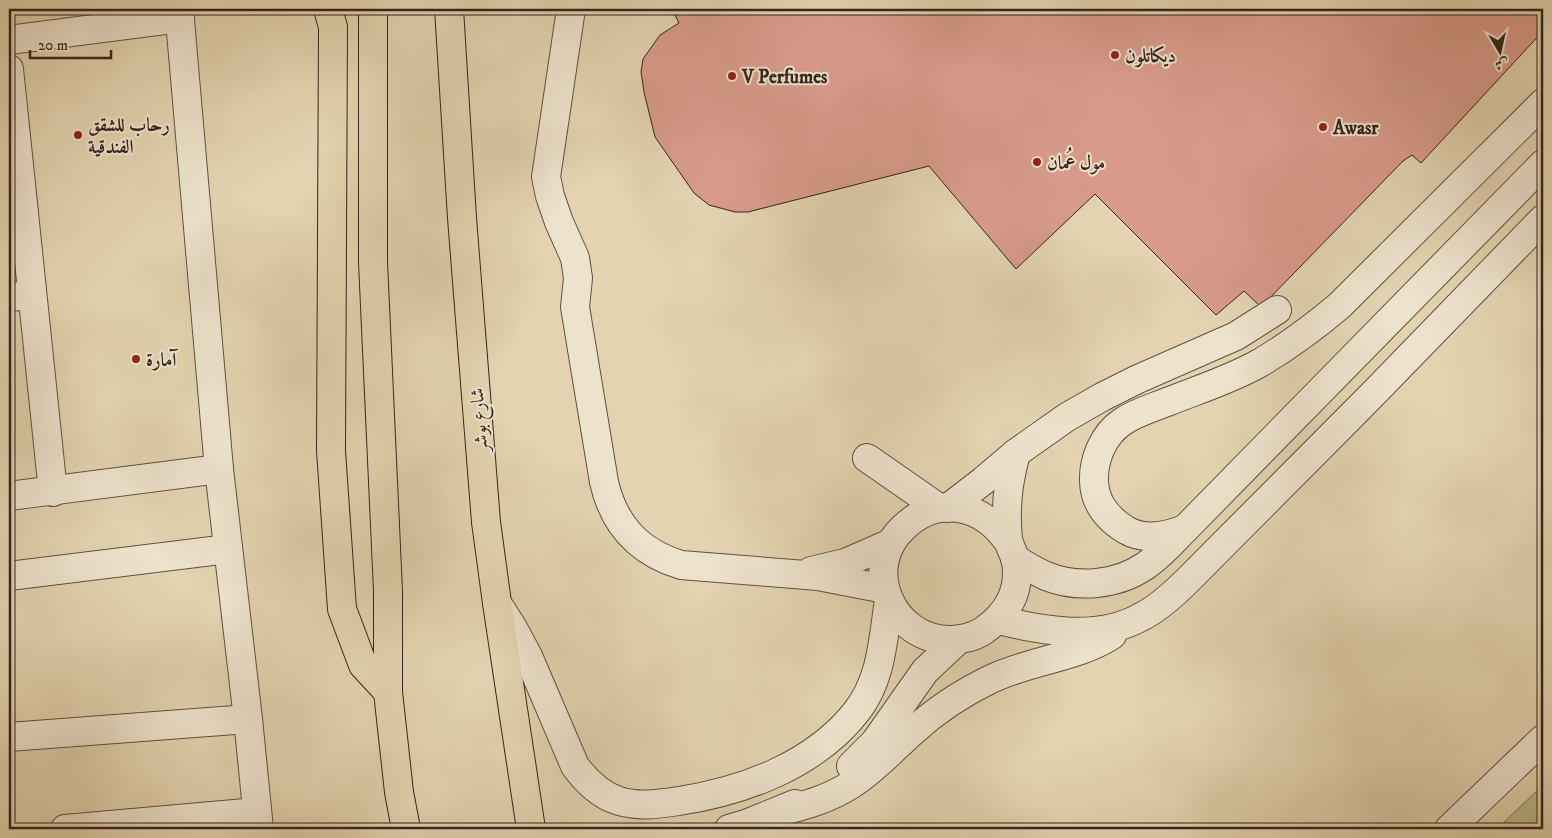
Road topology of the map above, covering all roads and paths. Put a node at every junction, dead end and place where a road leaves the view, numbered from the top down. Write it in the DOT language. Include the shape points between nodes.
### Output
graph roads {
  1 [pos="374,9"];
  2 [pos="449,9"];
  3 [pos="571,9"];
  4 [pos="179,13"];
  5 [pos="332,15"];
  6 [pos="9,40"];
  7 [pos="9,69"];
  8 [pos="1543,103"];
  9 [pos="1543,164"];
  10 [pos="16,214"];
  11 [pos="1543,219"];
  12 [pos="20,296"];
  13 [pos="1278,310"];
  14 [pos="1016,453"];
  15 [pos="867,458"];
  16 [pos="219,470"];
  17 [pos="53,492"];
  18 [pos="9,496"];
  19 [pos="944,508"];
  20 [pos="1185,529"];
  21 [pos="891,543"];
  22 [pos="228,549"];
  23 [pos="1012,551"];
  24 [pos="795,574"];
  25 [pos="9,576"];
  26 [pos="887,594"];
  27 [pos="497,602"];
  28 [pos="998,620"];
  29 [pos="1123,625"];
  30 [pos="958,640"];
  31 [pos="388,692"];
  32 [pos="248,718"];
  33 [pos="9,737"];
  34 [pos="1543,739"];
  35 [pos="778,812"];
  36 [pos="258,821"];
  37 [pos="65,829"];
  38 [pos="406,829"];
  39 [pos="532,829"];
  40 [pos="729,829"];
  41 [pos="1449,829"];
  1 -- 31 [label="main road" via="373,262 388,591"];
  2 -- 27 [label="main road, شارع بوشر" via="484,502"];
  3 -- 24 [label="street" via="546,177 559,222 575,258 578,278 574,307 608,499 636,542 665,560 698,567"];
  4 -- 6 [label="street"];
  4 -- 16 [label="street"];
  5 -- 31 [label="main road" via="330,451 342,609 363,664"];
  7 -- 10 [label="street"];
  8 -- 20 [label="street" via="1313,328 1227,379 1137,413 1107,436 1094,472 1095,491 1102,508 1114,523 1149,537 1167,536"];
  9 -- 20 [label="street"];
  10 -- 12 [label="street"];
  11 -- 29 [label="street" via="1189,579 1158,606"];
  12 -- 17 [label="street"];
  13 -- 14 [label="street" via="1236,336 1102,396"];
  14 -- 19 [label="street" via="983,482"];
  14 -- 23 [label="street" via="1007,497"];
  15 -- 19 [label="street"];
  16 -- 17 [label="street"];
  16 -- 22 [label="street"];
  17 -- 18 [label="street"];
  19 -- 21 [label="street" via="911,520"];
  19 -- 23 [label="street" via="963,508 990,520 1001,530"];
  20 -- 23 [label="street" via="1145,566 1130,575 1097,583 1080,584 1046,576"];
  21 -- 24 [label="street" via="845,563"];
  21 -- 26 [label="street" via="885,558"];
  22 -- 25 [label="street"];
  22 -- 32 [label="street"];
  23 -- 28 [label="street" via="1017,576 1014,592"];
  24 -- 26 [label="street" via="841,579"];
  26 -- 27 [label="street" via="879,665 874,681 858,710 834,734 782,769 744,786 703,797 637,805 601,793 575,766 528,656"];
  26 -- 30 [label="street" via="897,614 909,627 941,640"];
  27 -- 39 [label="main road, شارع بوشر"];
  28 -- 29 [label="street" via="1046,629 1089,632"];
  28 -- 30 [label="street" via="980,633"];
  29 -- 35 [label="street" via="1091,646 992,678 937,710 874,769 852,784 828,797"];
  30 -- 35 [label="street" via="925,672 875,742 858,760 821,790"];
  31 -- 38 [label="main road"];
  32 -- 33 [label="street"];
  32 -- 36 [label="street"];
  34 -- 41 [label="street"];
  35 -- 40 [label="street"];
  36 -- 37 [label="street"];
}
